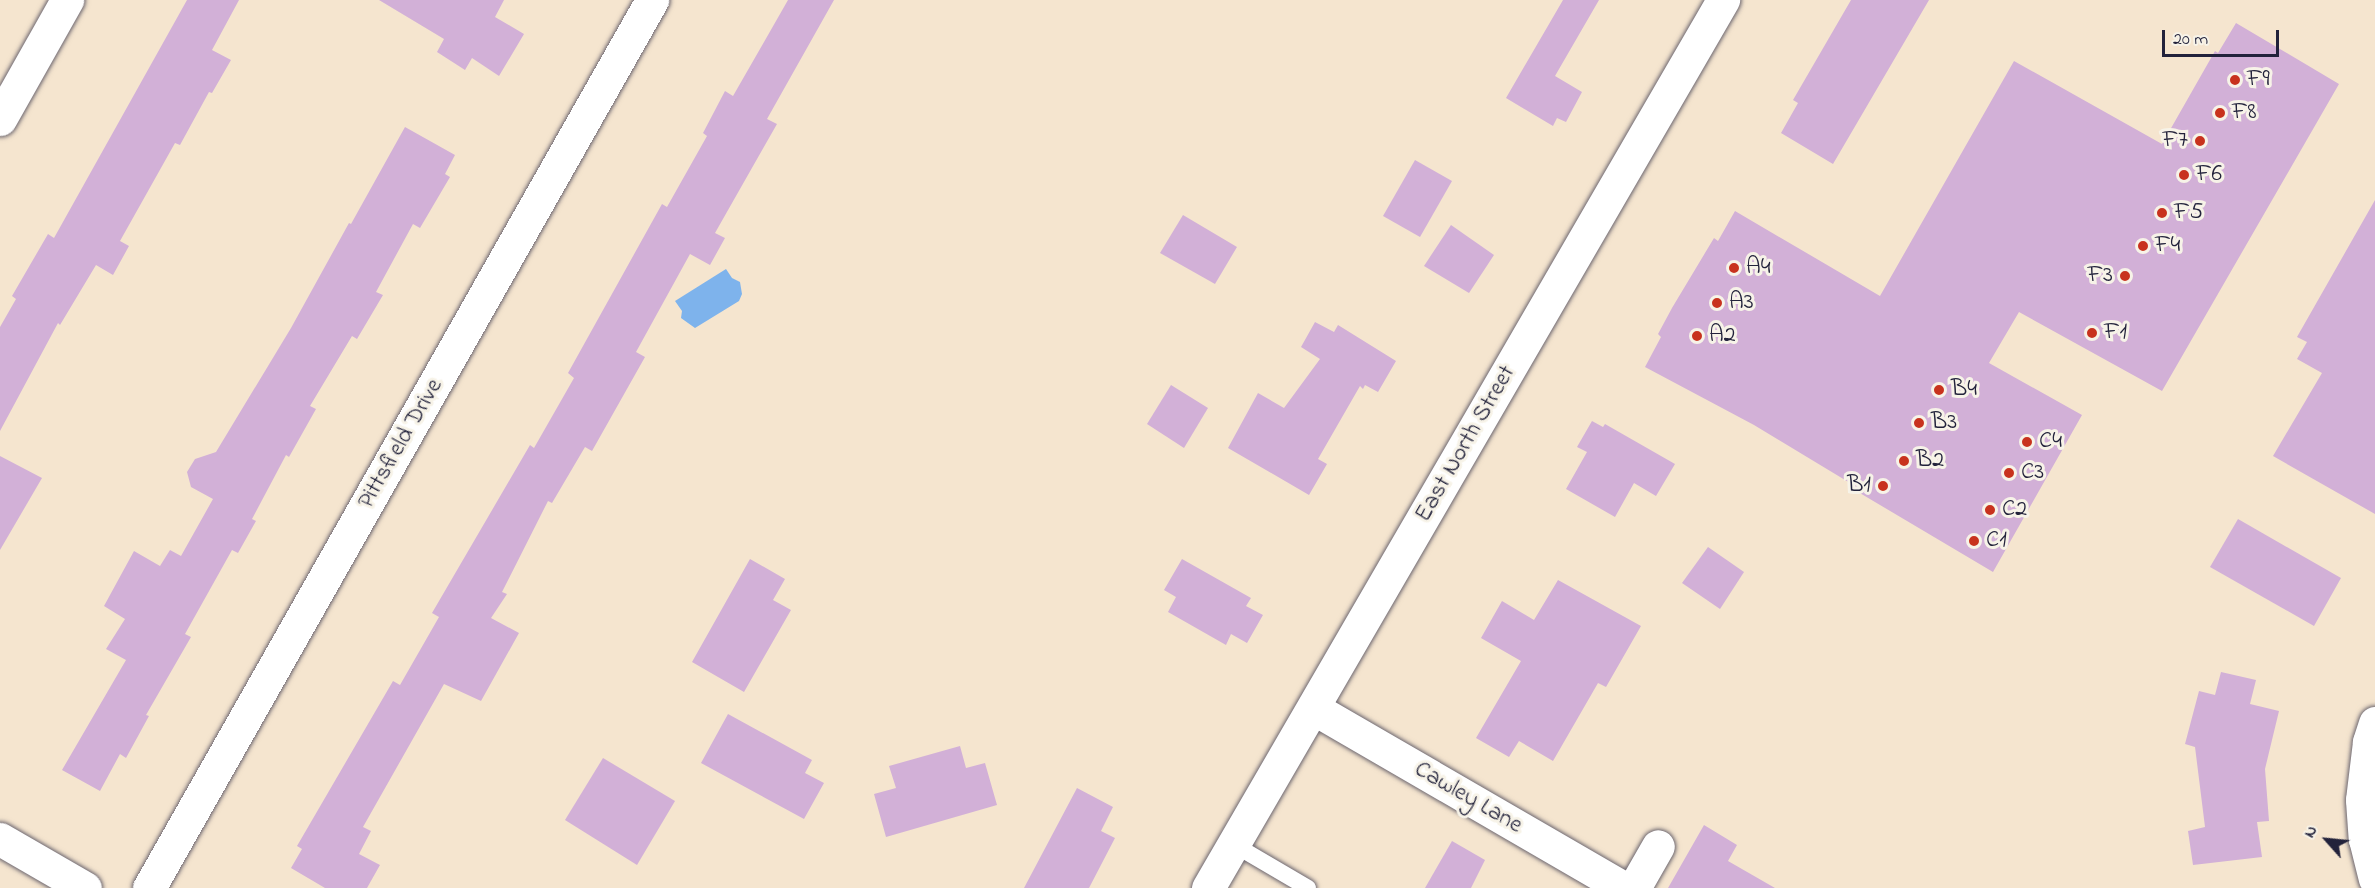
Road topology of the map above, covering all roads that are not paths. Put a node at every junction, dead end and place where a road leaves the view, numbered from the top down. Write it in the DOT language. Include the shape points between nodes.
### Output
graph roads {
  1 [pos="67,0"];
  2 [pos="652,0"];
  3 [pos="1724,0"];
  4 [pos="0,119"];
  5 [pos="1313,708"];
  6 [pos="2375,723"];
  7 [pos="0,839"];
  8 [pos="1233,844"];
  9 [pos="1658,846"];
  10 [pos="2375,879"];
  11 [pos="85,888"];
  12 [pos="149,888"];
  13 [pos="1208,888"];
  14 [pos="1308,888"];
  15 [pos="1623,888"];
  16 [pos="1634,888"];
  1 -- 4 [label="street"];
  2 -- 12 [label="street, Pittsfield Drive"];
  3 -- 5 [label="street, East North Street"];
  5 -- 8 [label="street, East North Street"];
  5 -- 15 [label="street, Cawley Lane"];
  6 -- 10 [label="street" via="2362,800 2365,839"];
  7 -- 11 [label="street"];
  8 -- 13 [label="street, East North Street"];
  8 -- 14 [label="lane"];
  9 -- 16 [label="street"];
}
